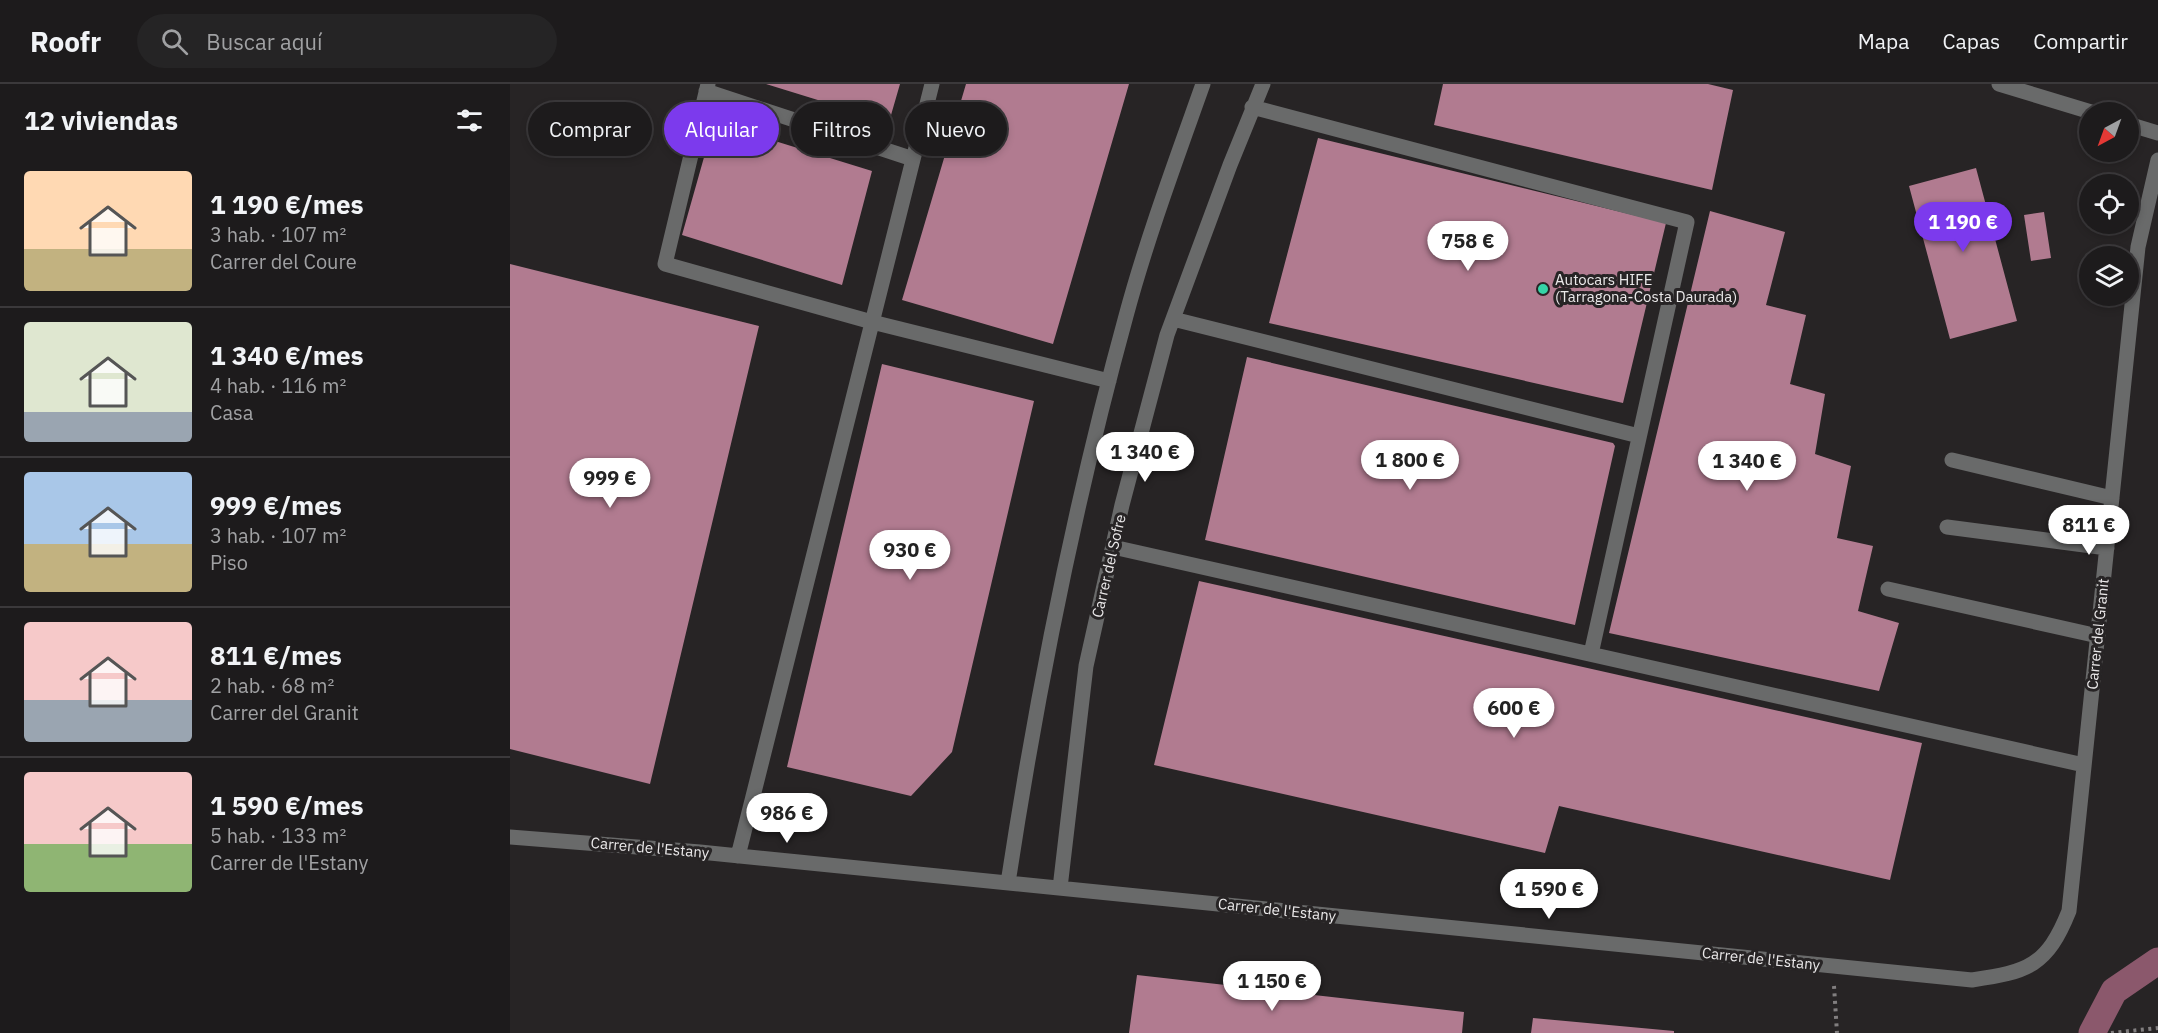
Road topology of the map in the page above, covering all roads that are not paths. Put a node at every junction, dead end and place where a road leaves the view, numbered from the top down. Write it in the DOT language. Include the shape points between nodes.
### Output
graph roads {
  1 [pos="932,84"];
  2 [pos="1203,84"];
  3 [pos="1263,84"];
  4 [pos="1999,84"];
  5 [pos="707,87"];
  6 [pos="1252,107"];
  7 [pos="2079,108"];
  8 [pos="2139,127"];
  9 [pos="2158,133"];
  10 [pos="913,159"];
  11 [pos="2158,160"];
  12 [pos="1173,319"];
  13 [pos="872,322"];
  14 [pos="1109,381"];
  15 [pos="1639,436"];
  16 [pos="1952,460"];
  17 [pos="2112,498"];
  18 [pos="1947,527"];
  19 [pos="1113,547"];
  20 [pos="2107,548"];
  21 [pos="1888,589"];
  22 [pos="2098,636"];
  23 [pos="1591,654"];
  24 [pos="2084,765"];
  25 [pos="510,837"];
  26 [pos="738,856"];
  27 [pos="1008,883"];
  28 [pos="1060,888"];
  29 [pos="2041,960"];
  1 -- 10 [label="street"];
  2 -- 14 [label="street" via="1126,314"];
  3 -- 6 [label="street, Carrer del Sofre"];
  4 -- 7 [label="street"];
  5 -- 10 [label="street"];
  5 -- 13 [label="street" via="665,264"];
  6 -- 12 [label="street, Carrer del Sofre"];
  6 -- 15 [label="street" via="1687,222"];
  8 -- 9 [label="street"];
  10 -- 13 [label="street"];
  11 -- 17 [label="street, Carrer del Granit" via="2138,247"];
  12 -- 15 [label="street"];
  12 -- 19 [label="street, Carrer del Sofre"];
  13 -- 14 [label="street"];
  13 -- 26 [label="street"];
  14 -- 27 [label="street" via="1053,622"];
  15 -- 23 [label="street"];
  16 -- 17 [label="street"];
  17 -- 20 [label="street, Carrer del Granit"];
  18 -- 20 [label="street"];
  19 -- 23 [label="street"];
  19 -- 28 [label="street, Carrer del Sofre" via="1086,666"];
  20 -- 22 [label="street, Carrer del Granit"];
  21 -- 22 [label="street"];
  22 -- 24 [label="street, Carrer del Granit"];
  23 -- 24 [label="street"];
  24 -- 29 [label="street, Carrer del Granit" via="2069,911 2060,933"];
  25 -- 26 [label="street, Carrer de l'Estany"];
  26 -- 27 [label="street, Carrer de l'Estany"];
  27 -- 28 [label="street, Carrer de l'Estany"];
  28 -- 29 [label="street, Carrer de l'Estany" via="1972,980 2014,975"];
}
